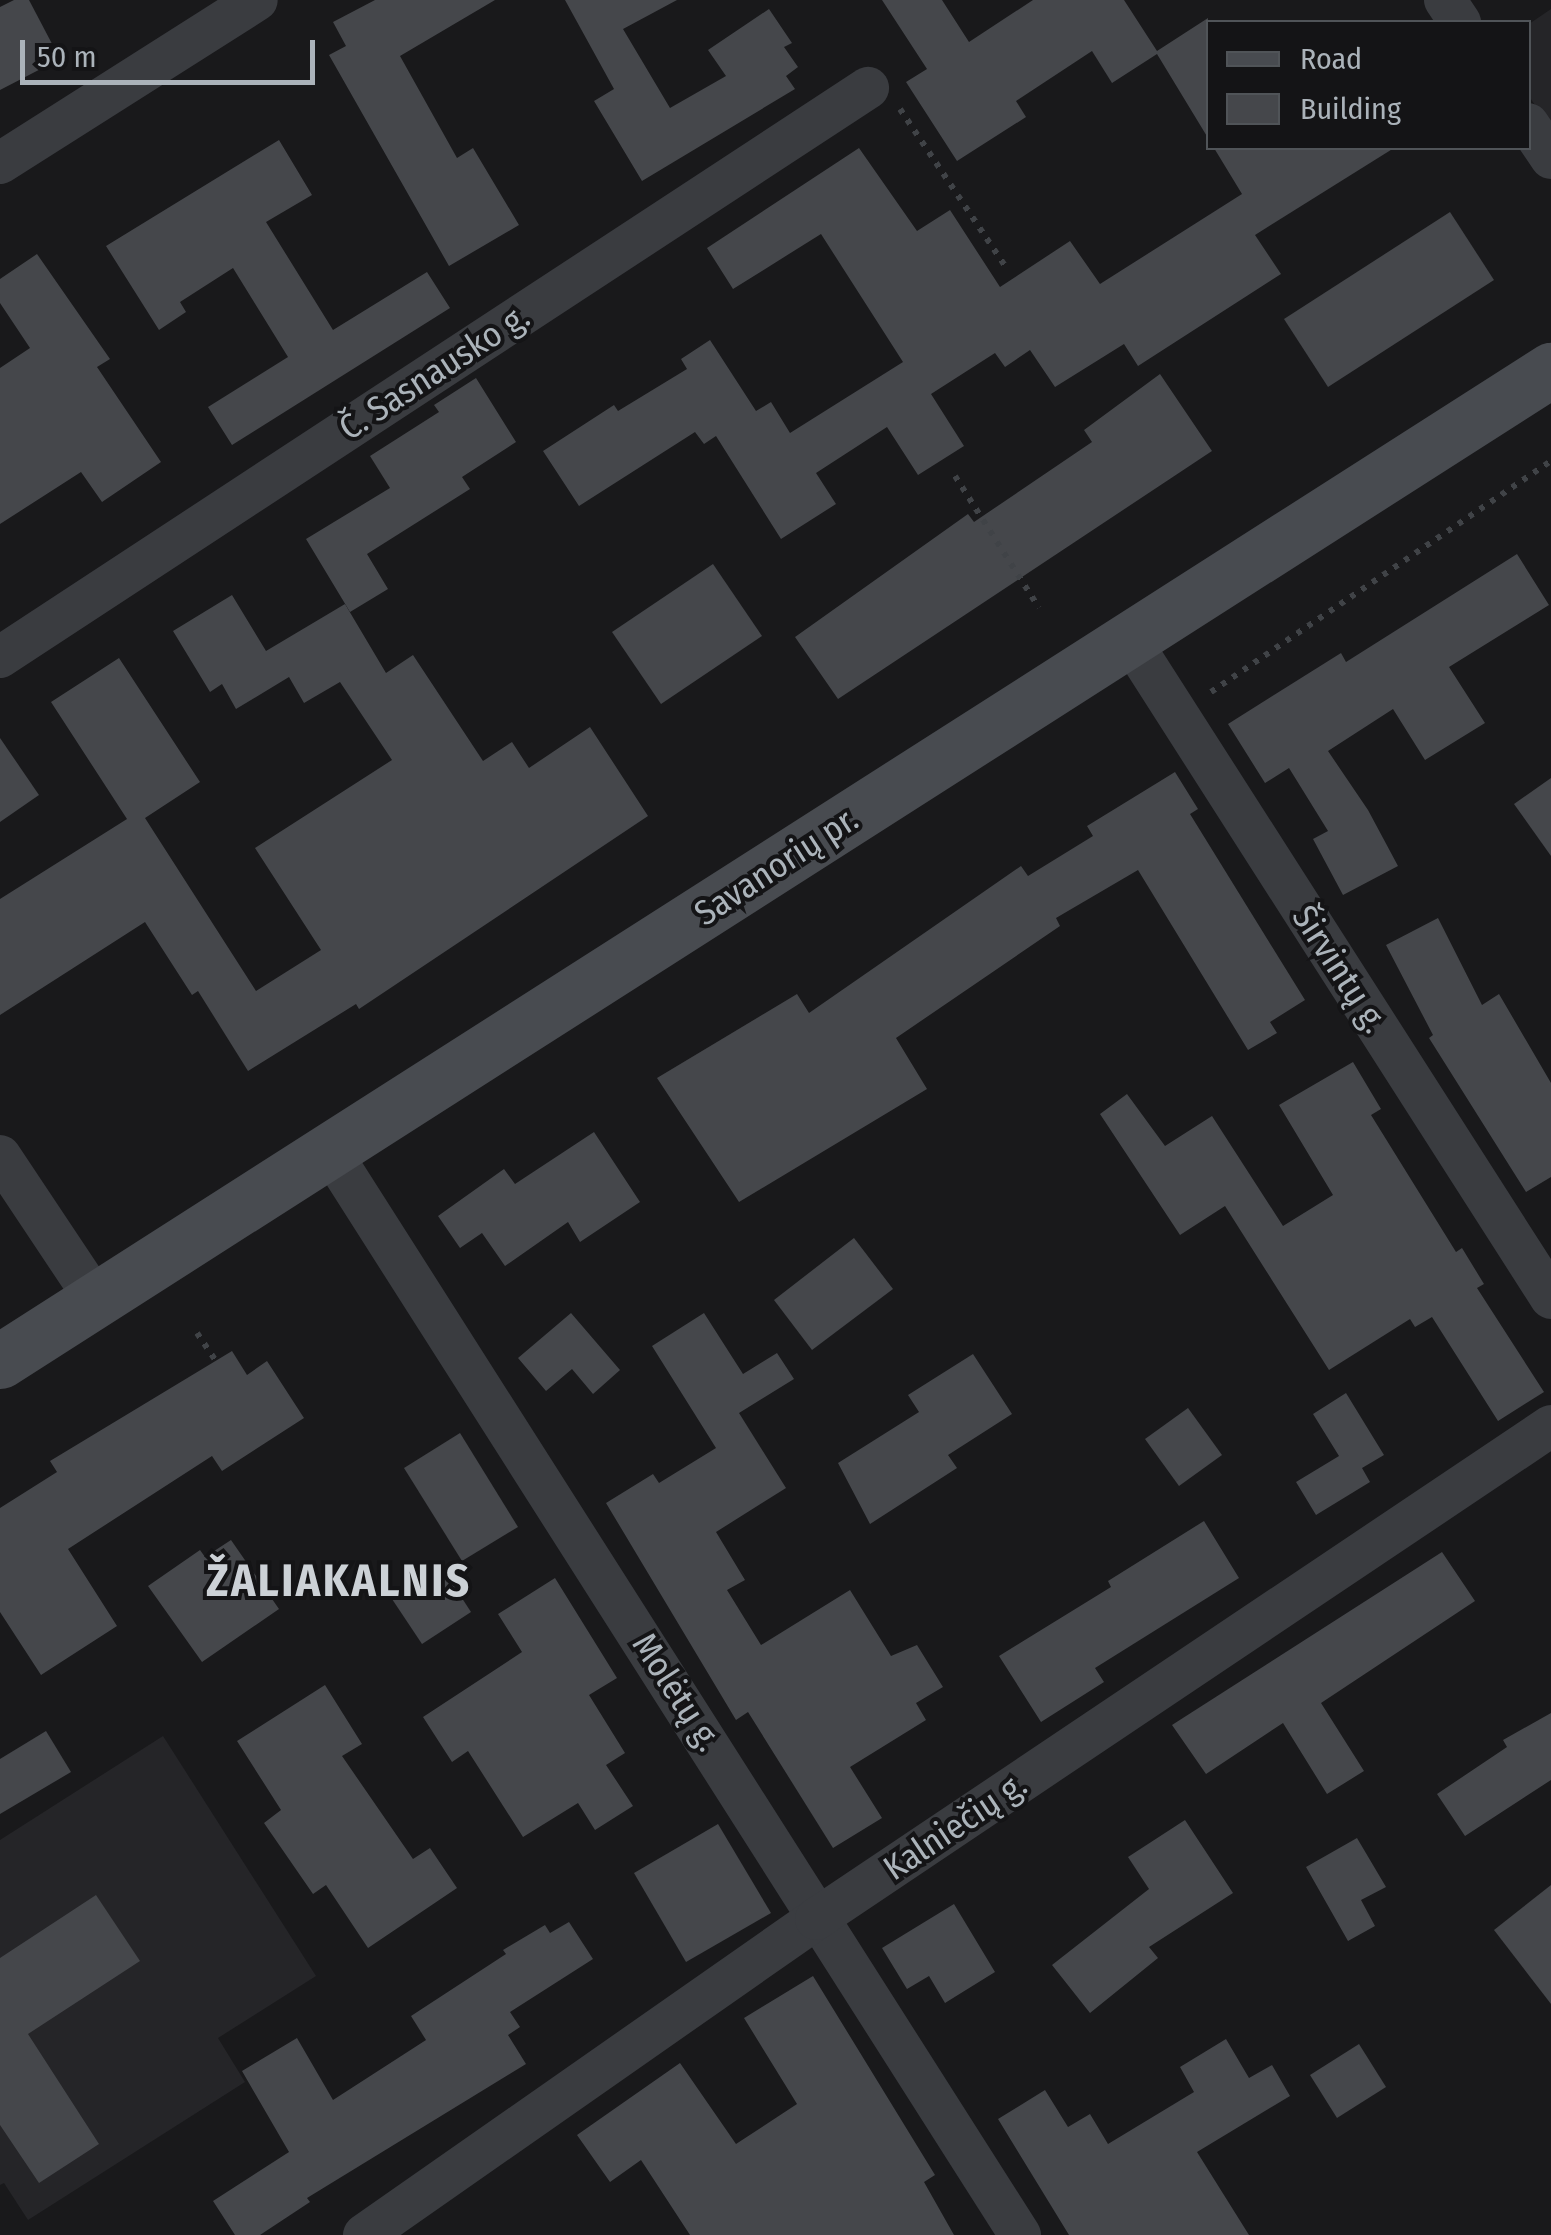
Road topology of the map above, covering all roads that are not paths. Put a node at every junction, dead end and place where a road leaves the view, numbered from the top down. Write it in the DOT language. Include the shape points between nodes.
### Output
graph roads {
  1 [pos="257,0"];
  2 [pos="868,88"];
  3 [pos="1531,128"];
  4 [pos="1551,158"];
  5 [pos="0,162"];
  6 [pos="1551,370"];
  7 [pos="1130,640"];
  8 [pos="0,657"];
  9 [pos="330,1151"];
  10 [pos="0,1156"];
  11 [pos="1551,1298"];
  12 [pos="96,1300"];
  13 [pos="0,1361"];
  14 [pos="1551,1426"];
  15 [pos="816,1919"];
  16 [pos="364,2235"];
  17 [pos="1020,2235"];
  1 -- 5 [label="street"];
  2 -- 8 [label="street, Č. Sasnausko g."];
  3 -- 4 [label="street"];
  6 -- 7 [label="main road, Savanorių pr."];
  7 -- 9 [label="main road, Savanorių pr."];
  7 -- 11 [label="street, Širvintų g."];
  9 -- 12 [label="main road, Savanorių pr."];
  9 -- 15 [label="street, Molėtų g."];
  10 -- 12 [label="street"];
  12 -- 13 [label="main road, Savanorių pr."];
  14 -- 15 [label="street, Kalniečių g."];
  15 -- 16 [label="street, Kalniečių g."];
  15 -- 17 [label="street, Molėtų g."];
}
